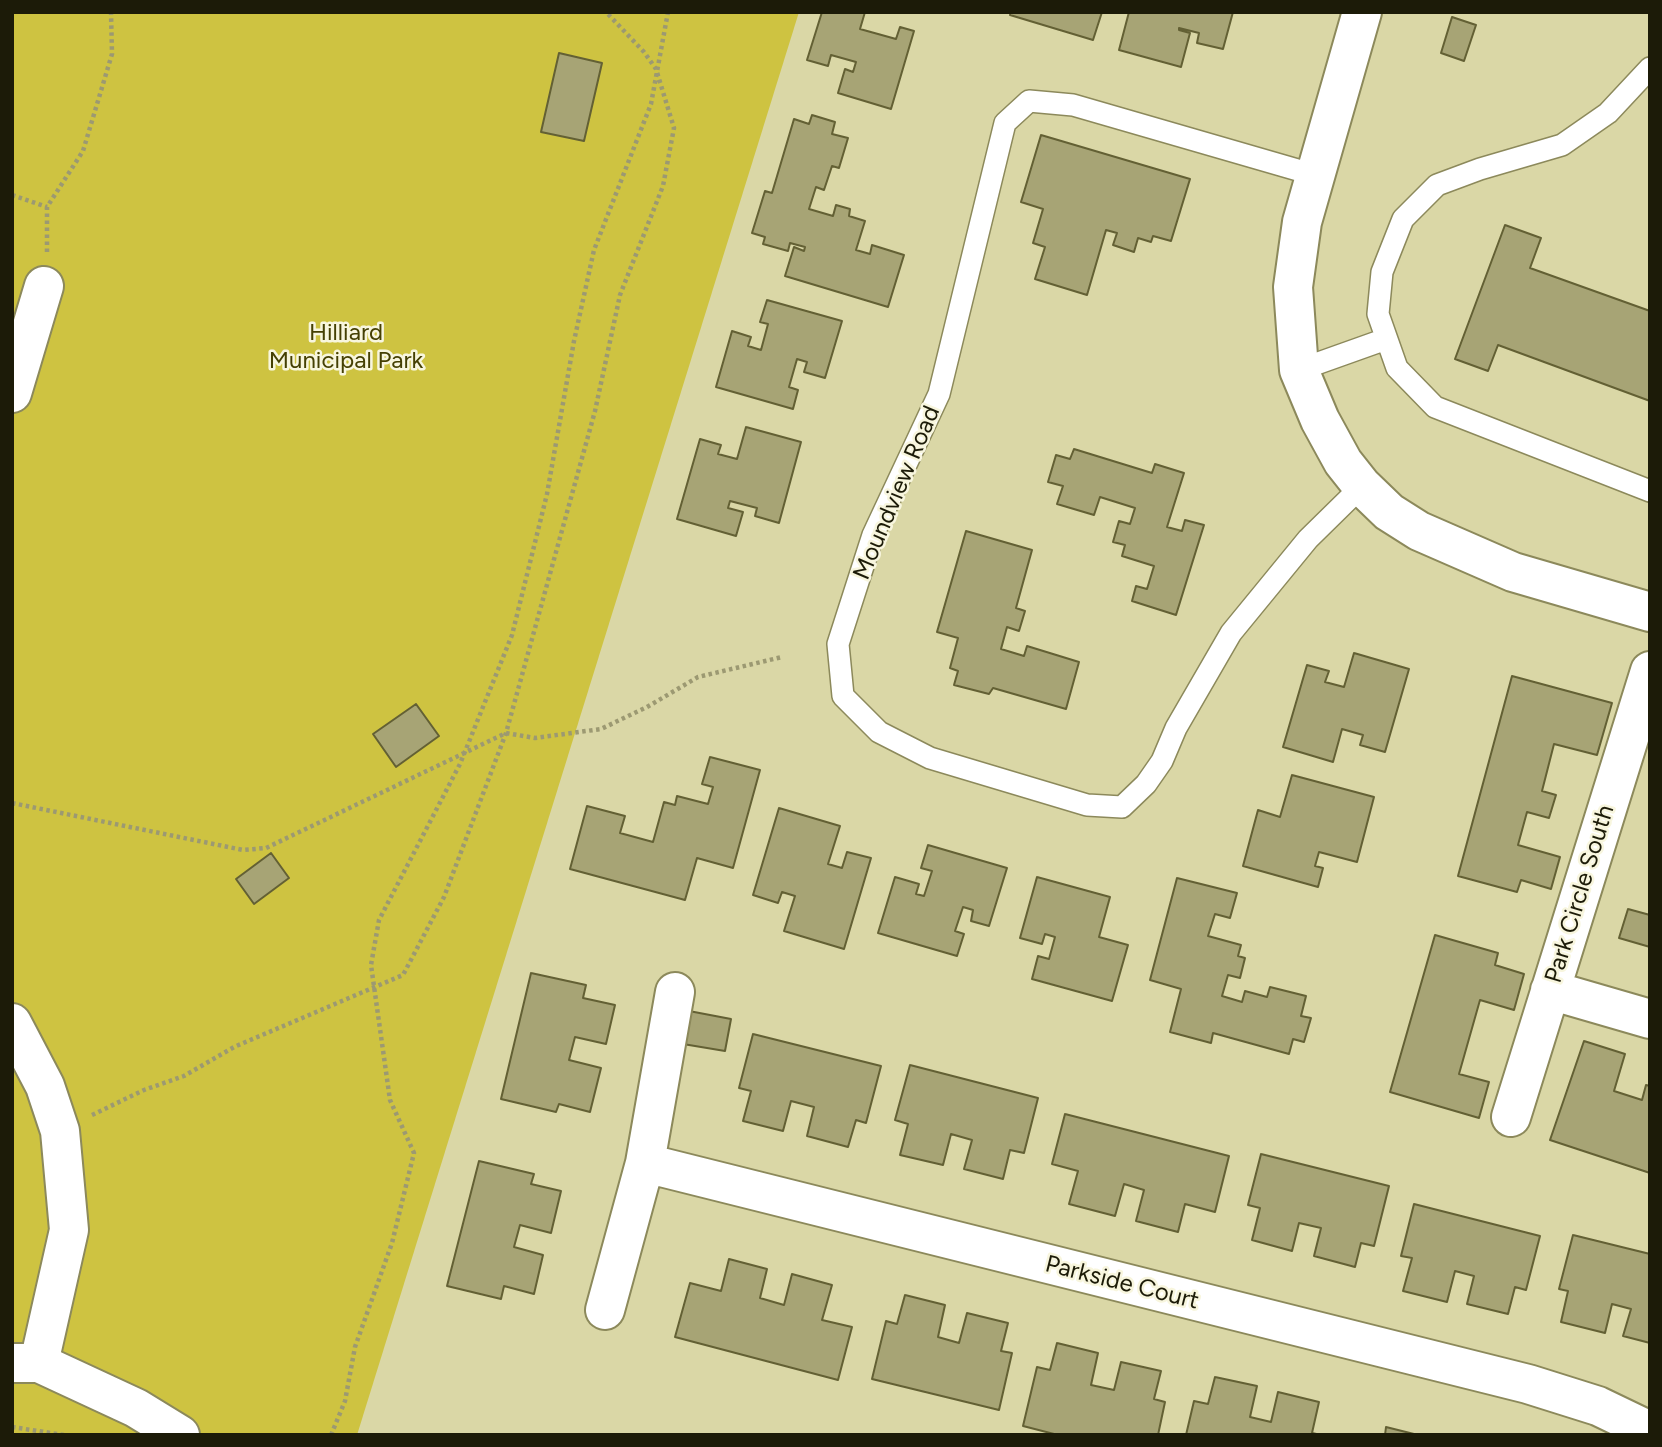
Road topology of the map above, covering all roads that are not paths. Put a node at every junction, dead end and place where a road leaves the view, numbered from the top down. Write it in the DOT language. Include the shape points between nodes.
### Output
graph roads {
  1 [pos="1362,12"];
  2 [pos="1650,68"];
  3 [pos="1315,175"];
  4 [pos="46,272"];
  5 [pos="1386,339"];
  6 [pos="1299,370"];
  7 [pos="12,393"];
  8 [pos="1362,486"];
  9 [pos="1650,491"];
  10 [pos="1650,612"];
  11 [pos="1650,671"];
  12 [pos="1550,990"];
  13 [pos="675,992"];
  14 [pos="1650,1019"];
  15 [pos="12,1023"];
  16 [pos="1511,1117"];
  17 [pos="645,1163"];
  18 [pos="605,1310"];
  19 [pos="26,1363"];
  20 [pos="1607,1420"];
  21 [pos="1650,1431"];
  22 [pos="180,1435"];
  1 -- 3 [label="street"];
  2 -- 5 [label="lane" via="1608,113 1562,145 1437,185 1403,219 1382,272 1378,314"];
  3 -- 6 [label="street" via="1302,222 1293,287"];
  3 -- 8 [label="lane, Moundview Road" via="1073,105 1029,101 1005,122 939,394 873,535 838,644 843,696 879,732 930,758 1087,805 1122,807 1162,761 1231,633 1308,539"];
  4 -- 7 [label="street"];
  5 -- 6 [label="lane"];
  5 -- 9 [label="lane" via="1397,368 1435,407"];
  6 -- 8 [label="street" via="1320,420"];
  8 -- 10 [label="street" via="1389,512 1419,531 1513,572"];
  11 -- 12 [label="street, Park Circle South"];
  12 -- 14 [label="street"];
  12 -- 16 [label="street, Park Circle South"];
  13 -- 17 [label="street"];
  15 -- 19 [label="street" via="45,1086 60,1131 69,1230"];
  17 -- 18 [label="street"];
  17 -- 20 [label="street, Parkside Court" via="1528,1384"];
  19 -- 22 [label="street" via="136,1408"];
  20 -- 21 [label="street, Parkside Court" via="1631,1420"];
}
